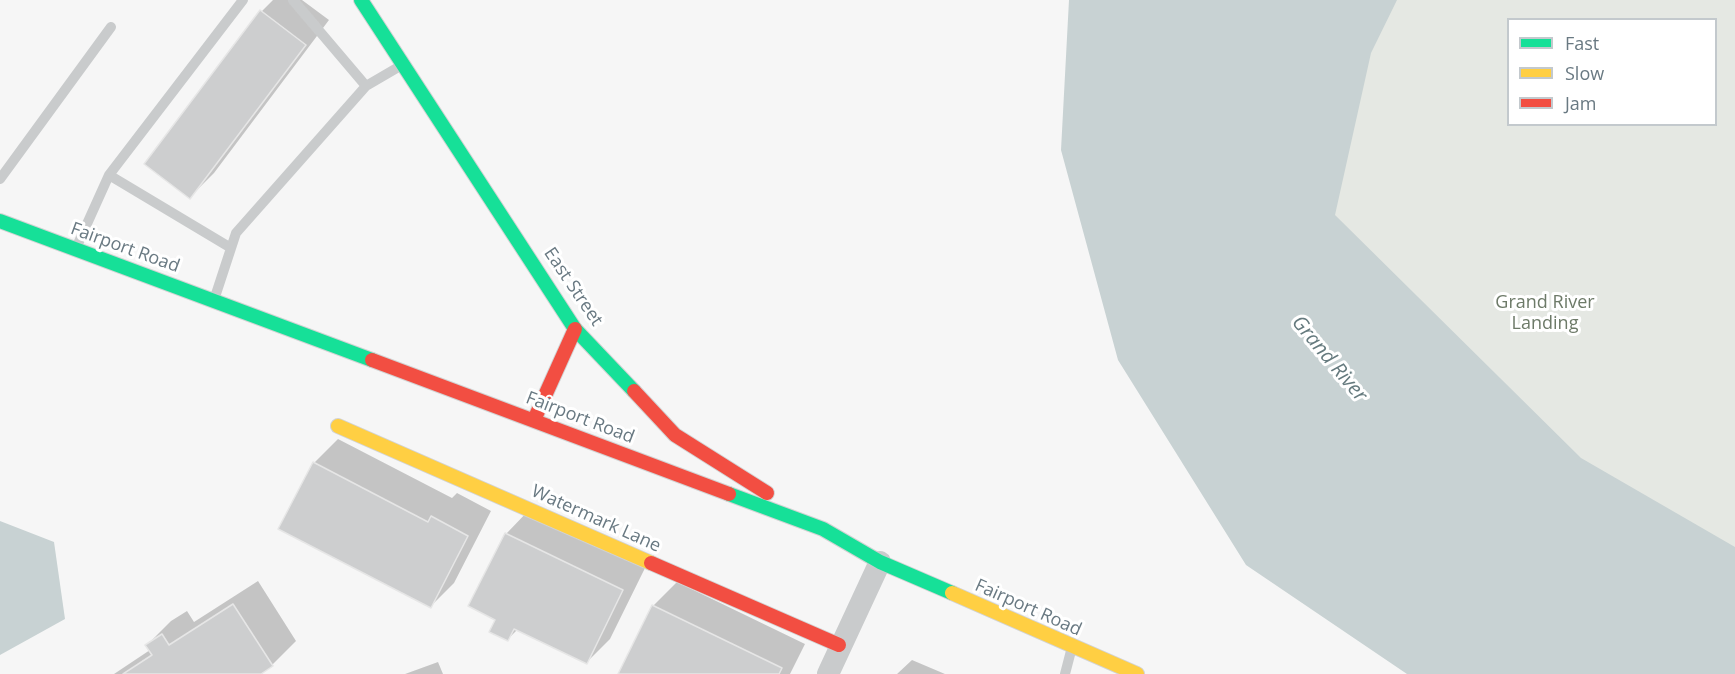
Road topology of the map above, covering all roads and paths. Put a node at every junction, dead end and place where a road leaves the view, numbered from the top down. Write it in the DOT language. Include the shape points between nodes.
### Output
graph roads {
  1 [pos="243,0"];
  2 [pos="292,0"];
  3 [pos="361,0"];
  4 [pos="111,27"];
  5 [pos="403,64"];
  6 [pos="366,86"];
  7 [pos="109,175"];
  8 [pos="0,179"];
  9 [pos="0,221"];
  10 [pos="231,248"];
  11 [pos="76,249"];
  12 [pos="214,300"];
  13 [pos="575,329"];
  14 [pos="534,420"];
  15 [pos="338,426"];
  16 [pos="823,529"];
  17 [pos="880,562"];
  18 [pos="839,645"];
  19 [pos="1072,647"];
  20 [pos="828,674"];
  21 [pos="1065,674"];
  22 [pos="1137,674"];
  1 -- 7 [label="lane"];
  2 -- 6 [label="lane"];
  3 -- 5 [label="main road, East Street"];
  4 -- 8 [label="lane"];
  5 -- 6 [label="lane"];
  5 -- 13 [label="main road, East Street"];
  6 -- 10 [label="lane" via="236,233"];
  7 -- 10 [label="lane"];
  7 -- 11 [label="lane"];
  9 -- 11 [label="main road, Fairport Road"];
  10 -- 12 [label="lane"];
  11 -- 12 [label="main road, Fairport Road"];
  12 -- 14 [label="main road, Fairport Road"];
  13 -- 14 [label="main road"];
  13 -- 16 [label="main road, East Street" via="675,435"];
  14 -- 16 [label="main road, Fairport Road"];
  15 -- 18 [label="main road, Watermark Lane"];
  16 -- 17 [label="main road, Fairport Road"];
  17 -- 18 [label="street"];
  17 -- 19 [label="main road, Fairport Road"];
  18 -- 20 [label="street"];
  19 -- 21 [label="lane"];
  19 -- 22 [label="main road, Fairport Road"];
}
